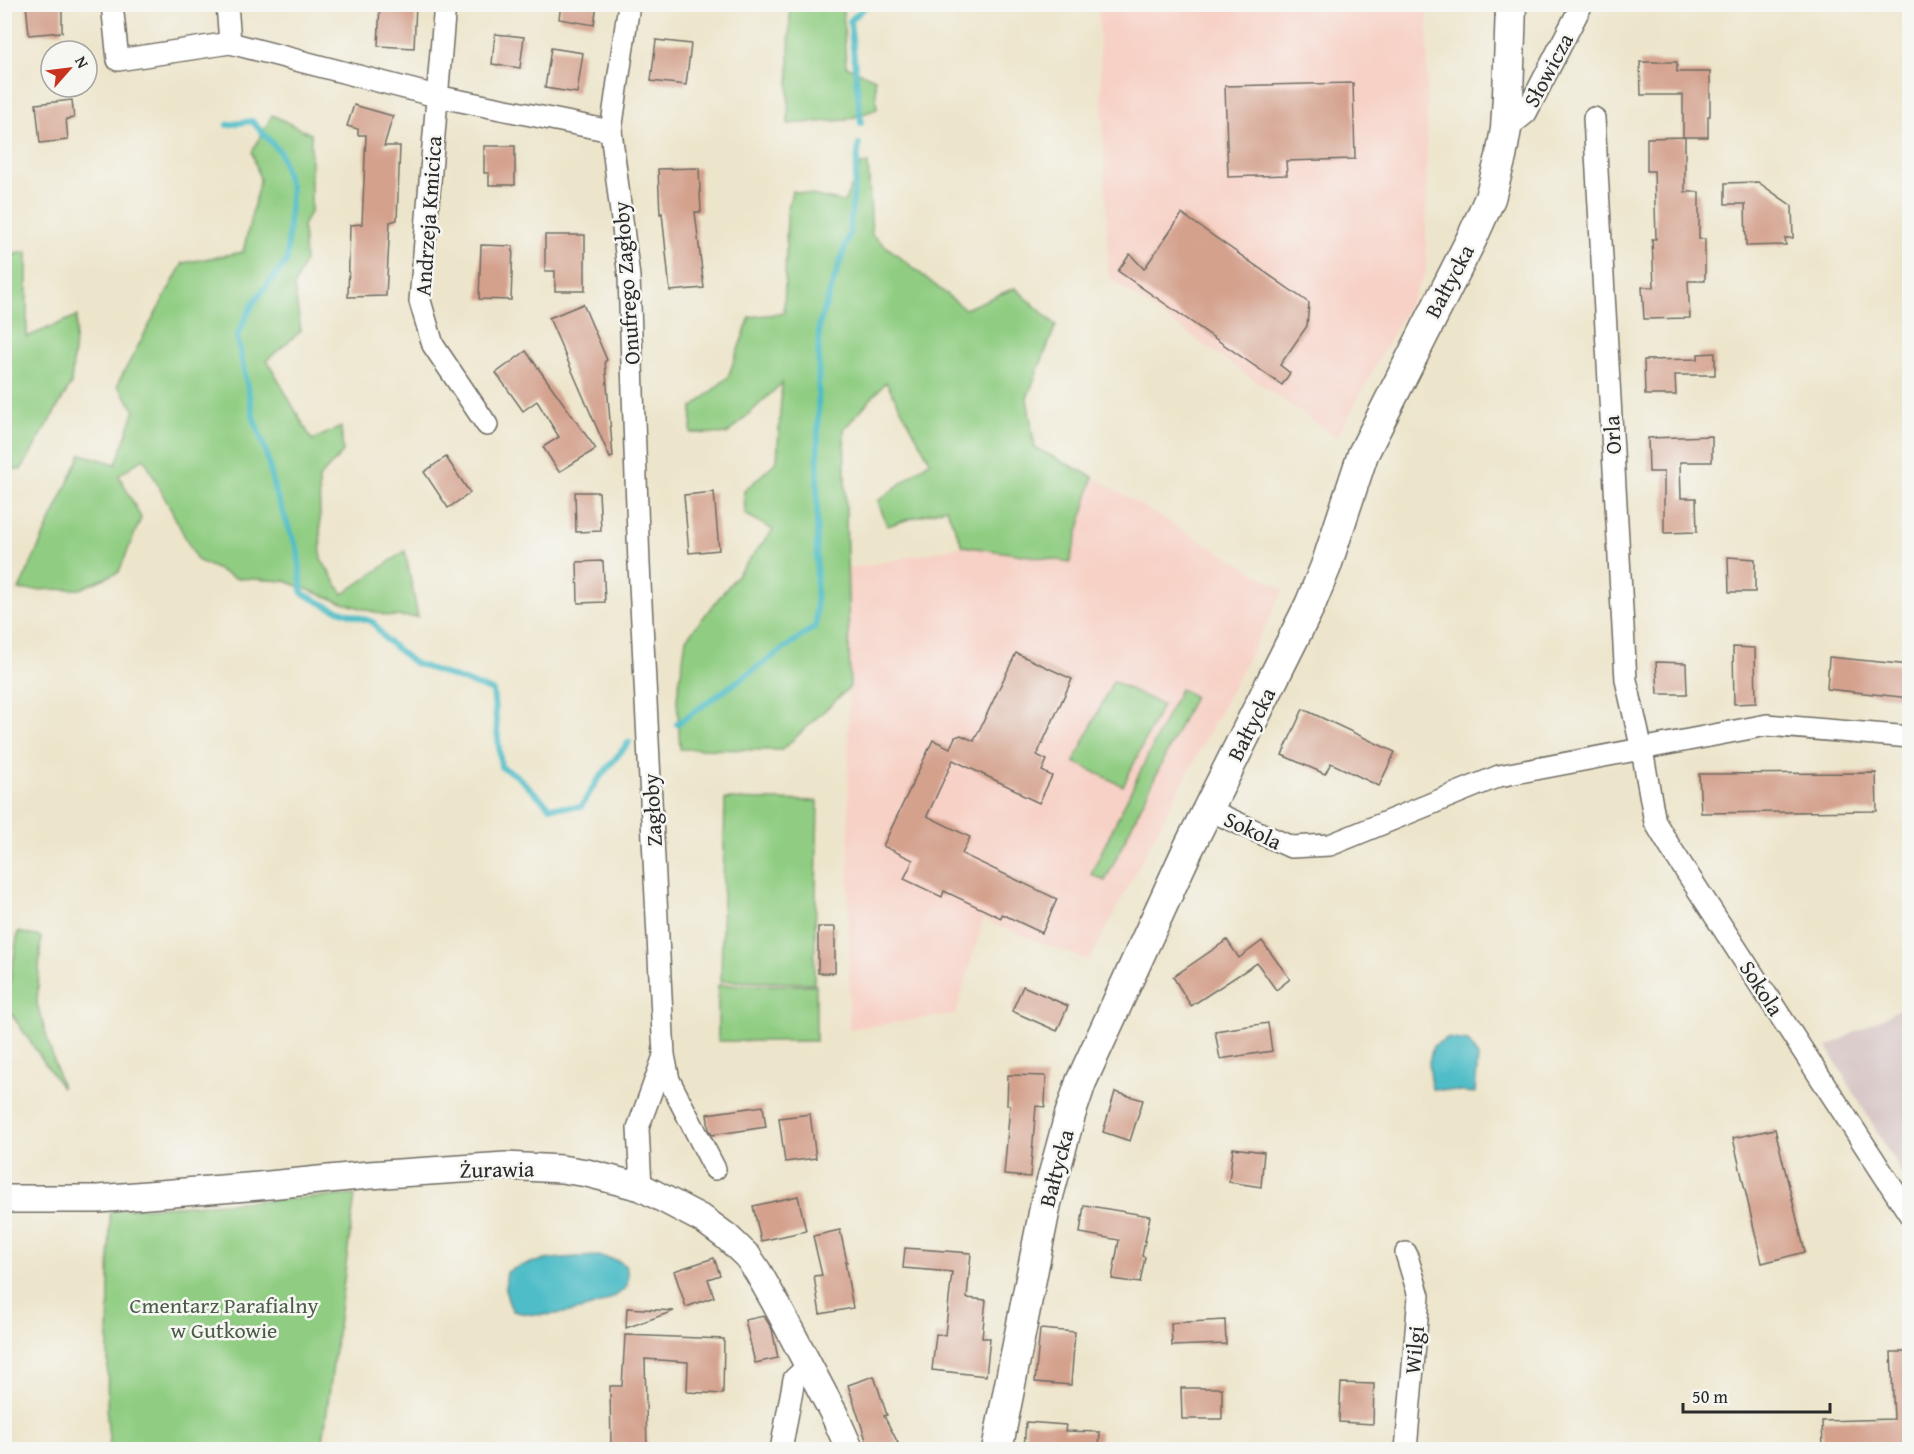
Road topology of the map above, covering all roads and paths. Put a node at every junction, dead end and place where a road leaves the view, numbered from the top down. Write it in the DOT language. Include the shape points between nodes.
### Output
graph roads {
  1 [pos="112,4"];
  2 [pos="227,4"];
  3 [pos="445,4"];
  4 [pos="629,4"];
  5 [pos="1510,4"];
  6 [pos="1582,4"];
  7 [pos="230,43"];
  8 [pos="436,96"];
  9 [pos="1594,118"];
  10 [pos="1506,129"];
  11 [pos="611,131"];
  12 [pos="487,424"];
  13 [pos="639,564"];
  14 [pos="1910,737"];
  15 [pos="1642,750"];
  16 [pos="1209,810"];
  17 [pos="664,1055"];
  18 [pos="715,1169"];
  19 [pos="641,1188"];
  20 [pos="5,1198"];
  21 [pos="1910,1215"];
  22 [pos="1406,1253"];
  23 [pos="809,1365"];
  24 [pos="781,1449"];
  25 [pos="850,1449"];
  26 [pos="997,1449"];
  27 [pos="1406,1449"];
  1 -- 7 [label="street" via="118,60"];
  2 -- 7 [label="street"];
  3 -- 8 [label="street, Andrzeja Kmicica"];
  4 -- 11 [label="street, Onufrego Zagłoby"];
  5 -- 10 [label="main road, Bałtycka"];
  6 -- 10 [label="street, Słowicza" via="1526,113"];
  7 -- 8 [label="street"];
  8 -- 11 [label="street"];
  8 -- 12 [label="street, Andrzeja Kmicica" via="420,301 433,345"];
  9 -- 15 [label="street, Orla" via="1626,681"];
  10 -- 16 [label="main road, Bałtycka" via="1497,177 1481,219 1363,454 1310,605"];
  11 -- 13 [label="street, Onufrego Zagłoby" via="629,276"];
  13 -- 17 [label="street, Zagłoby"];
  14 -- 15 [label="street, Sokola" via="1767,725"];
  15 -- 16 [label="street, Sokola" via="1498,776 1330,845 1291,847"];
  15 -- 21 [label="street, Sokola" via="1656,822 1670,847"];
  16 -- 26 [label="main road, Bałtycka" via="1091,1058 1070,1115 1046,1203"];
  17 -- 18 [label="street, Zagłoby" via="669,1080"];
  17 -- 19 [label="street, Zagłoby" via="638,1128"];
  19 -- 20 [label="street, Żurawia" via="587,1173 506,1166 98,1199"];
  19 -- 23 [label="street, Żurawia" via="704,1220 737,1245 758,1272"];
  22 -- 27 [label="street, Wilgi" via="1419,1296"];
  23 -- 24 [label="street" via="794,1379"];
  23 -- 25 [label="street, Żurawia"];
}
